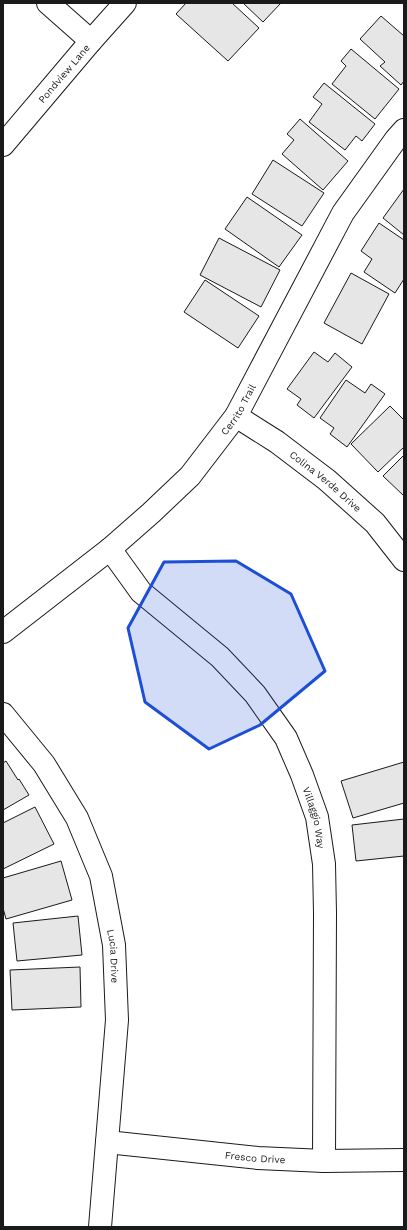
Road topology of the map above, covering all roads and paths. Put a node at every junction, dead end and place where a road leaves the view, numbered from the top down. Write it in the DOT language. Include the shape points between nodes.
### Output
graph roads {
  1 [pos="48,3"];
  2 [pos="125,3"];
  3 [pos="91,41"];
  4 [pos="404,130"];
  5 [pos="3,146"];
  6 [pos="236,416"];
  7 [pos="110,549"];
  8 [pos="404,560"];
  9 [pos="3,632"];
  10 [pos="3,714"];
  11 [pos="107,1142"];
  12 [pos="404,1160"];
  13 [pos="324,1161"];
  14 [pos="100,1227"];
  1 -- 3 [label="street"];
  2 -- 3 [label="street, Pondview Lane"];
  3 -- 5 [label="street, Pondview Lane"];
  4 -- 6 [label="street, Cerrito Trail" via="343,213"];
  6 -- 7 [label="street, Cerrito Trail" via="190,476"];
  6 -- 8 [label="street, Colina Verde Drive" via="277,442 327,480 375,523"];
  7 -- 9 [label="street, Cerrito Trail"];
  7 -- 13 [label="street, Villaggio Way" via="141,592 220,657 255,694 286,738 317,817 324,864"];
  10 -- 11 [label="street, Lucia Drive" via="44,764 77,818 101,876 114,945 117,1020"];
  11 -- 13 [label="street, Fresco Drive" via="258,1158"];
  11 -- 14 [label="street, Lucia Drive"];
  12 -- 13 [label="street, Fresco Drive"];
}
